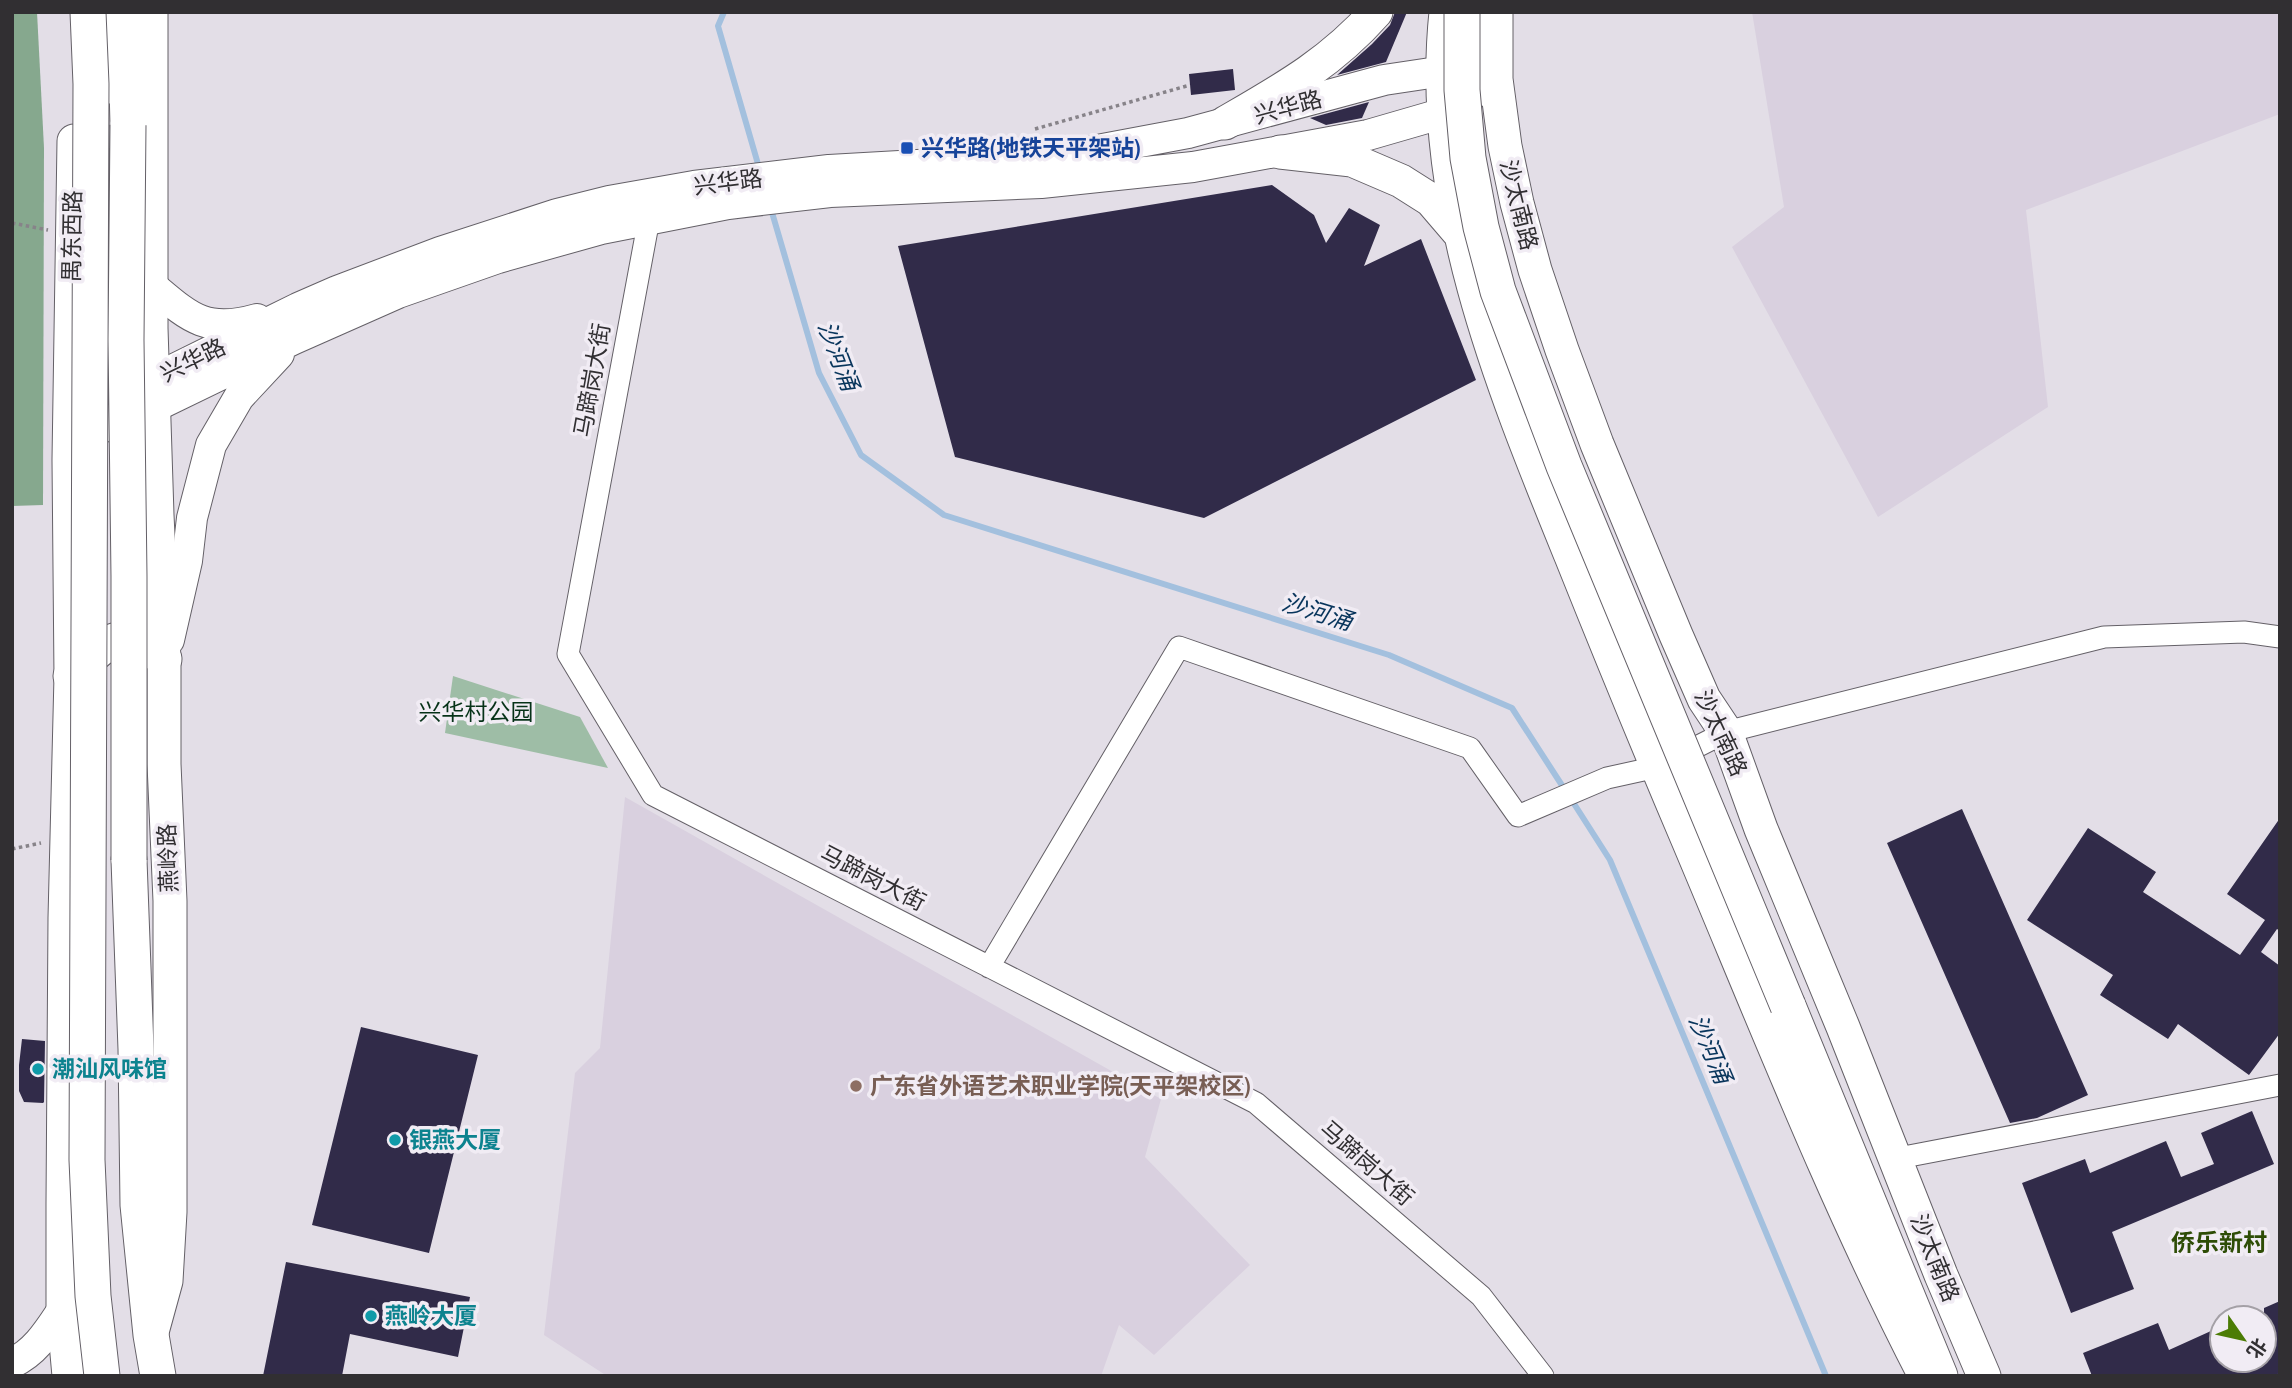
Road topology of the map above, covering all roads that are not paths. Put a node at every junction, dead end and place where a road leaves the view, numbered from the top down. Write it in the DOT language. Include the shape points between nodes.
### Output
graph roads {
  1 [pos="72,12"];
  2 [pos="88,12"];
  3 [pos="106,12"];
  4 [pos="125,12"];
  5 [pos="151,12"];
  6 [pos="1376,12"];
  7 [pos="1446,12"];
  8 [pos="1462,12"];
  9 [pos="1496,12"];
  10 [pos="1496,79"];
  11 [pos="1444,93"];
  12 [pos="1224,123"];
  13 [pos="1280,152"];
  14 [pos="829,181"];
  15 [pos="730,193"];
  16 [pos="649,219"];
  17 [pos="1461,235"];
  18 [pos="151,285"];
  19 [pos="298,308"];
  20 [pos="294,339"];
  21 [pos="144,396"];
  22 [pos="69,460"];
  23 [pos="2280,638"];
  24 [pos="164,659"];
  25 [pos="71,676"];
  26 [pos="1726,732"];
  27 [pos="1657,767"];
  28 [pos="989,967"];
  29 [pos="2280,1085"];
  30 [pos="1909,1156"];
  31 [pos="63,1309"];
  32 [pos="151,1335"];
  33 [pos="12,1363"];
  34 [pos="69,1376"];
  35 [pos="102,1376"];
  36 [pos="158,1376"];
  37 [pos="1543,1376"];
  38 [pos="1925,1376"];
  39 [pos="1940,1376"];
  40 [pos="1984,1376"];
  1 -- 22 [label="main road, 禺东西路"];
  2 -- 35 [label="highway, bridge" via="87,1160"];
  3 -- 21 [label="main road" via="112,165 111,370 119,396"];
  4 -- 32 [label="highway, 燕岭路, bridge" via="129,860 138,1205"];
  5 -- 18 [label="main road"];
  6 -- 12 [label="main road" via="1343,47 1299,80"];
  7 -- 11 [label="main road"];
  8 -- 39 [label="highway, bridge" via="1468,158 1498,291 1564,466"];
  9 -- 10 [label="main road"];
  10 -- 11 [label="main road, 兴华路"];
  10 -- 11 [label="main road, 兴华路"];
  10 -- 26 [label="main road, 沙太南路" via="1517,203 1562,350 1676,635 1704,699"];
  11 -- 12 [label="main road, 兴华路" via="1384,80"];
  11 -- 13 [label="main road, 兴华路" via="1368,135"];
  11 -- 17 [label="main road"];
  12 -- 14 [label="main road, 兴华路" via="1092,151"];
  13 -- 14 [label="main road, 兴华路" via="1193,167 986,187"];
  13 -- 17 [label="main road" via="1352,160 1401,181 1431,200"];
  14 -- 15 [label="main road, 兴华路"];
  15 -- 16 [label="main road, 兴华路"];
  15 -- 19 [label="main road, 兴华路" via="653,192 557,214 440,252"];
  16 -- 20 [label="main road, 兴华路" via="461,270"];
  16 -- 28 [label="street, 马蹄岗大街" via="568,654 653,795"];
  17 -- 27 [label="main road" via="1507,393"];
  18 -- 19 [label="main road" via="191,318 212,324 236,325"];
  18 -- 21 [label="main road"];
  19 -- 21 [label="main road, 兴华路"];
  20 -- 21 [label="main road, 兴华路"];
  20 -- 24 [label="main road" via="239,397 211,445"];
  21 -- 22 [label="main road, 兴华路"];
  21 -- 24 [label="main road, 燕岭路"];
  22 -- 25 [label="main road"];
  23 -- 26 [label="street" via="2244,632 2105,637"];
  24 -- 25 [label="highway" via="142,643 119,639 95,652"];
  24 -- 32 [label="main road, 燕岭路" via="170,1212 166,1281"];
  25 -- 31 [label="main road"];
  26 -- 27 [label="street"];
  26 -- 40 [label="main road, 沙太南路" via="1761,829"];
  27 -- 28 [label="street" via="1607,778 1518,816 1470,748 1179,647"];
  27 -- 38 [label="main road" via="1859,1241"];
  28 -- 37 [label="street, 马蹄岗大街" via="1256,1103 1481,1296"];
  29 -- 30 [label="street"];
  31 -- 33 [label="main road" via="35,1348"];
  31 -- 34 [label="main road"];
  32 -- 36 [label="highway, 燕岭路"];
}
